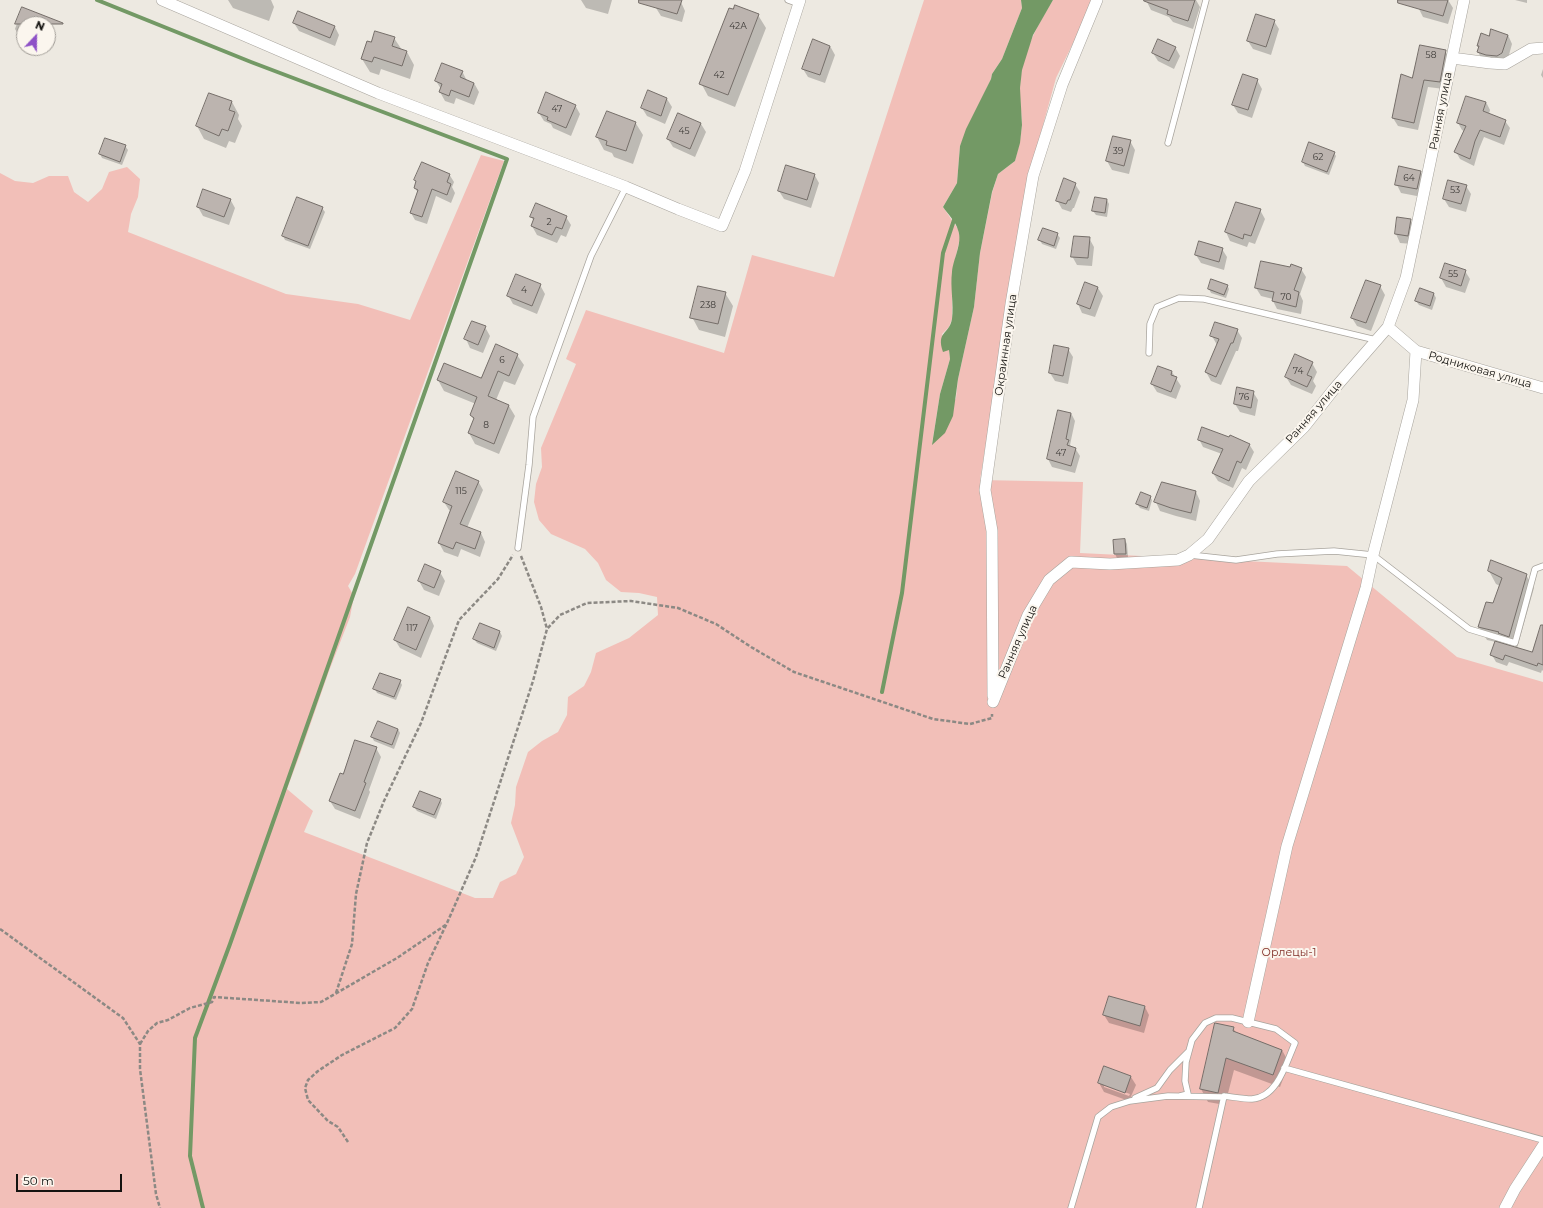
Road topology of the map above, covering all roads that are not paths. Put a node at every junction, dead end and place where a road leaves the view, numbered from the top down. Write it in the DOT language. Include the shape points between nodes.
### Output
graph roads {
  1 [pos="162,0"];
  2 [pos="1097,0"];
  3 [pos="1206,0"];
  4 [pos="1464,0"];
  5 [pos="796,1"];
  6 [pos="1543,48"];
  7 [pos="1452,58"];
  8 [pos="1168,143"];
  9 [pos="626,186"];
  10 [pos="1388,327"];
  11 [pos="1376,340"];
  12 [pos="1416,351"];
  13 [pos="1149,353"];
  14 [pos="1543,388"];
  15 [pos="518,548"];
  16 [pos="1373,555"];
  17 [pos="1189,556"];
  18 [pos="1543,566"];
  19 [pos="993,702"];
  20 [pos="1248,1022"];
  21 [pos="1189,1050"];
  22 [pos="1284,1068"];
  23 [pos="1180,1096"];
  24 [pos="1224,1096"];
  25 [pos="1130,1101"];
  26 [pos="1543,1140"];
  27 [pos="1543,1146"];
  28 [pos="1070,1208"];
  29 [pos="1199,1208"];
  30 [pos="1505,1208"];
  1 -- 9 [label="street" via="378,93"];
  2 -- 19 [label="street, Окраинная улица" via="1062,84 1033,176 1011,304 985,490 992,531"];
  3 -- 8 [label="lane"];
  4 -- 7 [label="street, Ранняя улица"];
  5 -- 9 [label="street" via="745,171 722,226"];
  6 -- 7 [label="street" via="1531,49 1505,64"];
  7 -- 10 [label="street, Ранняя улица" via="1406,278"];
  9 -- 15 [label="lane" via="591,256 533,417"];
  10 -- 11 [label="street, Ранняя улица"];
  10 -- 12 [label="street"];
  11 -- 13 [label="lane" via="1204,299 1179,298 1157,307 1150,324"];
  11 -- 17 [label="street, Ранняя улица" via="1304,427 1249,481 1208,539"];
  12 -- 14 [label="street, Родниковая улица"];
  12 -- 16 [label="street" via="1413,400"];
  16 -- 17 [label="lane" via="1334,551 1278,554 1236,560"];
  16 -- 18 [label="lane" via="1469,628 1515,643 1535,569"];
  16 -- 20 [label="street" via="1366,588 1287,846"];
  17 -- 19 [label="street, Ранняя улица" via="1178,560 1110,564 1071,562 1049,580 1028,615"];
  20 -- 21 [label="lane" via="1232,1018 1216,1018 1205,1022 1192,1040"];
  20 -- 22 [label="lane" via="1276,1029 1295,1043"];
  21 -- 23 [label="lane" via="1184,1081 1188,1094"];
  21 -- 25 [label="lane" via="1157,1088"];
  22 -- 24 [label="lane" via="1277,1083 1266,1095 1252,1099"];
  22 -- 26 [label="lane"];
  23 -- 24 [label="lane"];
  23 -- 25 [label="lane"];
  24 -- 29 [label="lane"];
  25 -- 28 [label="lane" via="1111,1107 1098,1117"];
  27 -- 30 [label="street"];
}
